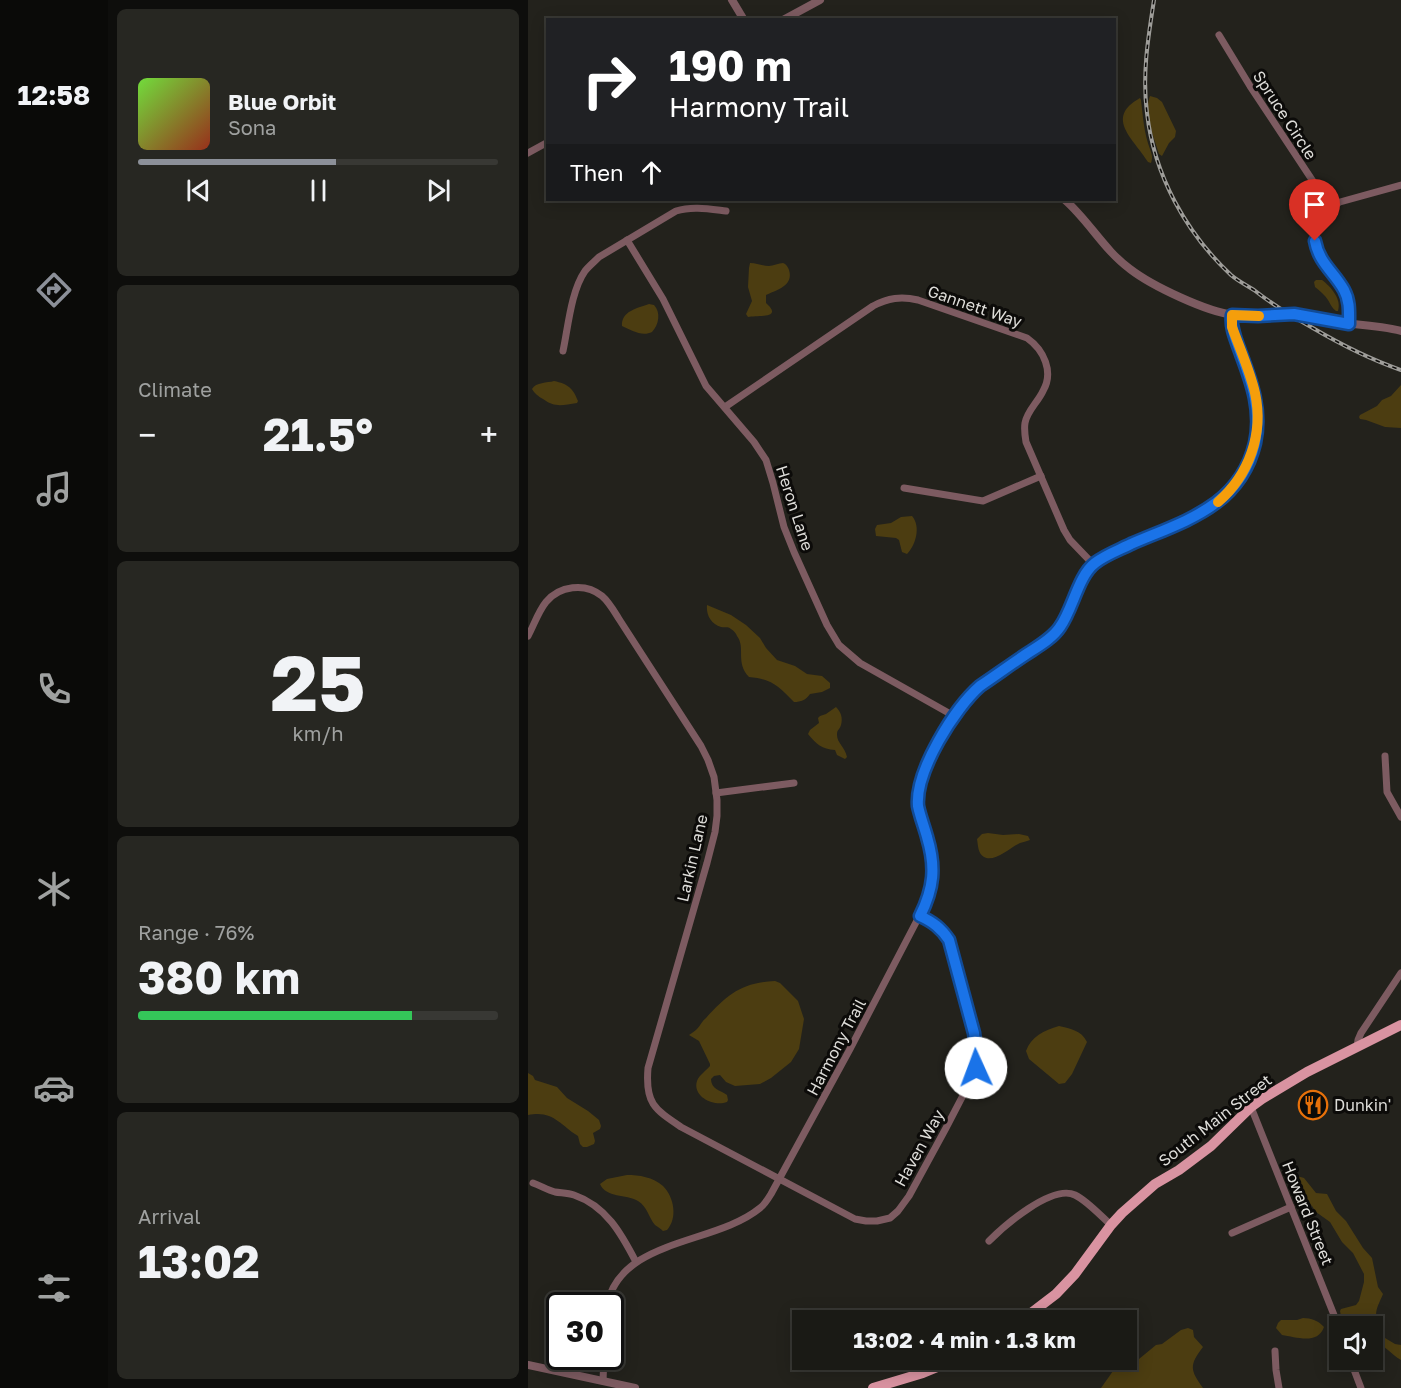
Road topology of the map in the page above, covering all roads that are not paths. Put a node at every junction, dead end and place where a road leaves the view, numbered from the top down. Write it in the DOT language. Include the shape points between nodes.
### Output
graph roads {
  1 [pos="732,0"];
  2 [pos="820,0"];
  3 [pos="743,18"];
  4 [pos="787,18"];
  5 [pos="1219,35"];
  6 [pos="546,143"];
  7 [pos="528,153"];
  8 [pos="1401,185"];
  9 [pos="1066,201"];
  10 [pos="1330,207"];
  11 [pos="726,211"];
  12 [pos="627,240"];
  13 [pos="1232,315"];
  14 [pos="1349,324"];
  15 [pos="1401,331"];
  16 [pos="564,351"];
  17 [pos="725,406"];
  18 [pos="1041,476"];
  19 [pos="904,488"];
  20 [pos="1093,564"];
  21 [pos="528,636"];
  22 [pos="954,716"];
  23 [pos="1385,756"];
  24 [pos="794,783"];
  25 [pos="716,793"];
  26 [pos="1401,817"];
  27 [pos="920,916"];
  28 [pos="1401,973"];
  29 [pos="1401,1025"];
  30 [pos="1357,1047"];
  31 [pos="1251,1107"];
  32 [pos="780,1178"];
  33 [pos="534,1183"];
  34 [pos="1291,1207"];
  35 [pos="1111,1225"];
  36 [pos="1232,1233"];
  37 [pos="988,1241"];
  38 [pos="636,1262"];
  39 [pos="611,1292"];
  40 [pos="1035,1310"];
  41 [pos="1334,1316"];
  42 [pos="1275,1351"];
  43 [pos="528,1365"];
  44 [pos="603,1370"];
  45 [pos="932,1370"];
  46 [pos="1354,1370"];
  47 [pos="603,1381"];
  48 [pos="635,1388"];
  49 [pos="873,1388"];
  50 [pos="1280,1388"];
  51 [pos="1361,1388"];
  1 -- 3 [label="street"];
  2 -- 4 [label="street"];
  5 -- 10 [label="street, Spruce Circle"];
  6 -- 7 [label="street"];
  8 -- 10 [label="street"];
  9 -- 13 [label="street" via="1130,270 1209,309"];
  10 -- 14 [label="street" via="1319,222 1315,241 1325,265 1345,291"];
  11 -- 12 [label="street" via="681,210"];
  12 -- 16 [label="street" via="599,257 581,278"];
  12 -- 17 [label="street, Heron Lane" via="663,299 706,386"];
  13 -- 14 [label="street" via="1294,314"];
  13 -- 20 [label="street" via="1258,418 1247,465 1225,496 1199,514"];
  14 -- 15 [label="street"];
  17 -- 18 [label="street, Gannett Way" via="873,306 892,298 909,298 1019,334 1040,349 1046,362 1046,383 1024,430"];
  17 -- 22 [label="street, Heron Lane" via="766,460 784,527 839,645 860,663"];
  18 -- 19 [label="street" via="983,501"];
  18 -- 20 [label="street, Gannett Way" via="1064,530"];
  20 -- 22 [label="street, Harmony Trail" via="1059,628 980,686"];
  21 -- 25 [label="street, Larkin Lane" via="541,609 556,593 574,587 601,595 701,746"];
  22 -- 27 [label="street, Harmony Trail" via="927,764 918,790 933,873"];
  23 -- 26 [label="street" via="1387,792"];
  24 -- 25 [label="street"];
  25 -- 32 [label="street, Larkin Lane" via="717,816 708,863 648,1068 647,1088 662,1114"];
  27 -- 32 [label="street, Harmony Trail"];
  27 -- 32 [label="street, Haven Way" via="932,921 949,940 976,1045 976,1068 946,1128 909,1196 890,1218 855,1219"];
  28 -- 30 [label="street" via="1361,1032"];
  29 -- 30 [label="main road, South Main Street"];
  30 -- 31 [label="main road, South Main Street"];
  31 -- 34 [label="street, Howard Street"];
  31 -- 35 [label="main road, South Main Street" via="1211,1146 1155,1184"];
  32 -- 38 [label="street, Harmony Trail" via="762,1207 743,1220"];
  33 -- 38 [label="street" via="586,1200 602,1210 626,1241"];
  34 -- 36 [label="street"];
  34 -- 41 [label="street, Howard Street"];
  35 -- 37 [label="street" via="1075,1195 1065,1193 1034,1206"];
  35 -- 40 [label="main road, South Main Street" via="1075,1274"];
  38 -- 39 [label="street, Harmony Trail" via="618,1278"];
  42 -- 50 [label="street"];
  43 -- 47 [label="street"];
  44 -- 47 [label="street"];
  45 -- 49 [label="main road"];
  46 -- 51 [label="street"];
  47 -- 48 [label="street"];
}
